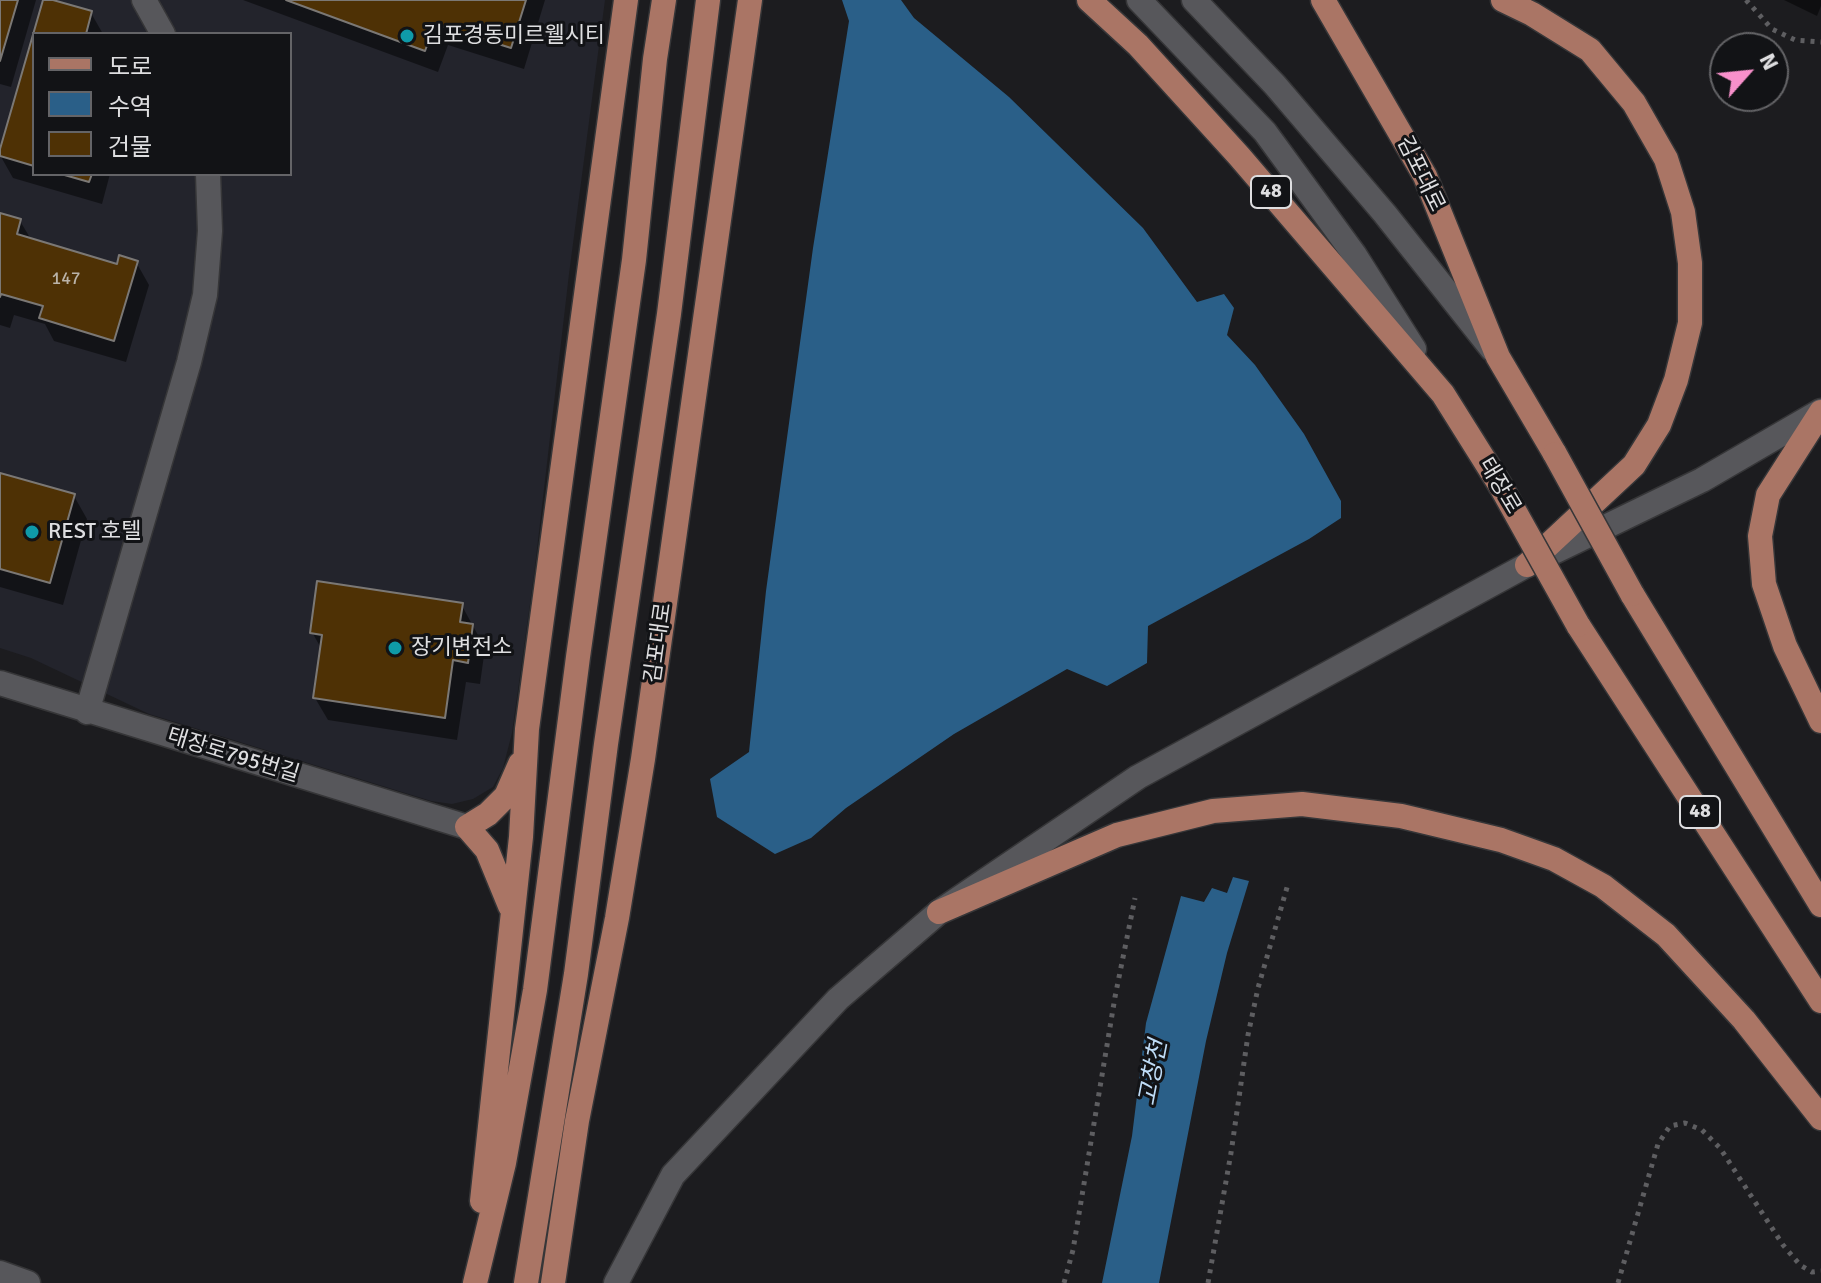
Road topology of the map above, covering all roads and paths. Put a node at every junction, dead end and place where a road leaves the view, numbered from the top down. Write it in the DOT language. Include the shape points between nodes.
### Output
graph roads {
  1 [pos="144,0"];
  2 [pos="626,0"];
  3 [pos="664,0"];
  4 [pos="708,0"];
  5 [pos="750,0"];
  6 [pos="1089,0"];
  7 [pos="1139,0"];
  8 [pos="1194,0"];
  9 [pos="1323,0"];
  10 [pos="1503,0"];
  11 [pos="1746,0"];
  12 [pos="162,32"];
  13 [pos="1821,42"];
  14 [pos="208,176"];
  15 [pos="1498,357"];
  16 [pos="1443,394"];
  17 [pos="1821,412"];
  18 [pos="1527,565"];
  19 [pos="0,683"];
  20 [pos="87,712"];
  21 [pos="1821,721"];
  22 [pos="526,751"];
  23 [pos="467,827"];
  24 [pos="1288,884"];
  25 [pos="1135,898"];
  26 [pos="1821,905"];
  27 [pos="513,912"];
  28 [pos="939,912"];
  29 [pos="1821,1001"];
  30 [pos="1821,1118"];
  31 [pos="1821,1271"];
  32 [pos="0,1273"];
  33 [pos="28,1283"];
  34 [pos="474,1283"];
  35 [pos="526,1283"];
  36 [pos="553,1283"];
  37 [pos="616,1283"];
  38 [pos="1064,1283"];
  39 [pos="1208,1283"];
  40 [pos="1618,1283"];
  1 -- 12 [label="street"];
  2 -- 22 [label="main road"];
  3 -- 34 [label="main road" via="535,990 504,1163"];
  4 -- 35 [label="main road, 김포대로" via="576,974"];
  5 -- 36 [label="main road, 김포대로" via="643,759"];
  6 -- 16 [label="main road, 48" via="1138,45 1239,156"];
  7 -- 16 [label="street, 태장로" via="1265,132 1354,254"];
  8 -- 15 [label="street" via="1385,214"];
  9 -- 15 [label="main road, 김포대로 / 48" via="1425,176"];
  10 -- 18 [label="main road" via="1590,50 1634,103 1666,159 1683,212 1690,263 1690,323 1659,425 1634,465"];
  11 -- 13 [label="path" via="1772,29 1795,40"];
  14 -- 20 [label="street" via="205,295"];
  15 -- 26 [label="main road, 48, bridge" via="1632,594"];
  16 -- 29 [label="main road, 태장로 / 48, bridge" via="1578,625"];
  17 -- 18 [label="street" via="1702,480"];
  17 -- 21 [label="main road" via="1768,495 1760,536 1764,584 1785,646"];
  18 -- 28 [label="street" via="1138,777"];
  19 -- 20 [label="street, 태장로795번길"];
  20 -- 23 [label="street, 태장로795번길"];
  22 -- 23 [label="main road" via="506,796"];
  22 -- 27 [label="main road"];
  23 -- 27 [label="main road" via="487,850"];
  24 -- 39 [label="path" via="1248,1035"];
  25 -- 38 [label="path"];
  27 -- 34 [label="main road"];
  28 -- 30 [label="main road" via="1117,835 1213,811 1302,804 1401,816 1501,840 1554,859 1603,886 1666,935 1744,1020"];
  28 -- 37 [label="street" via="838,999 673,1175"];
  31 -- 40 [label="path" via="1800,1265 1720,1148 1702,1130 1685,1123 1670,1126 1658,1144"];
  32 -- 33 [label="street"];
}
